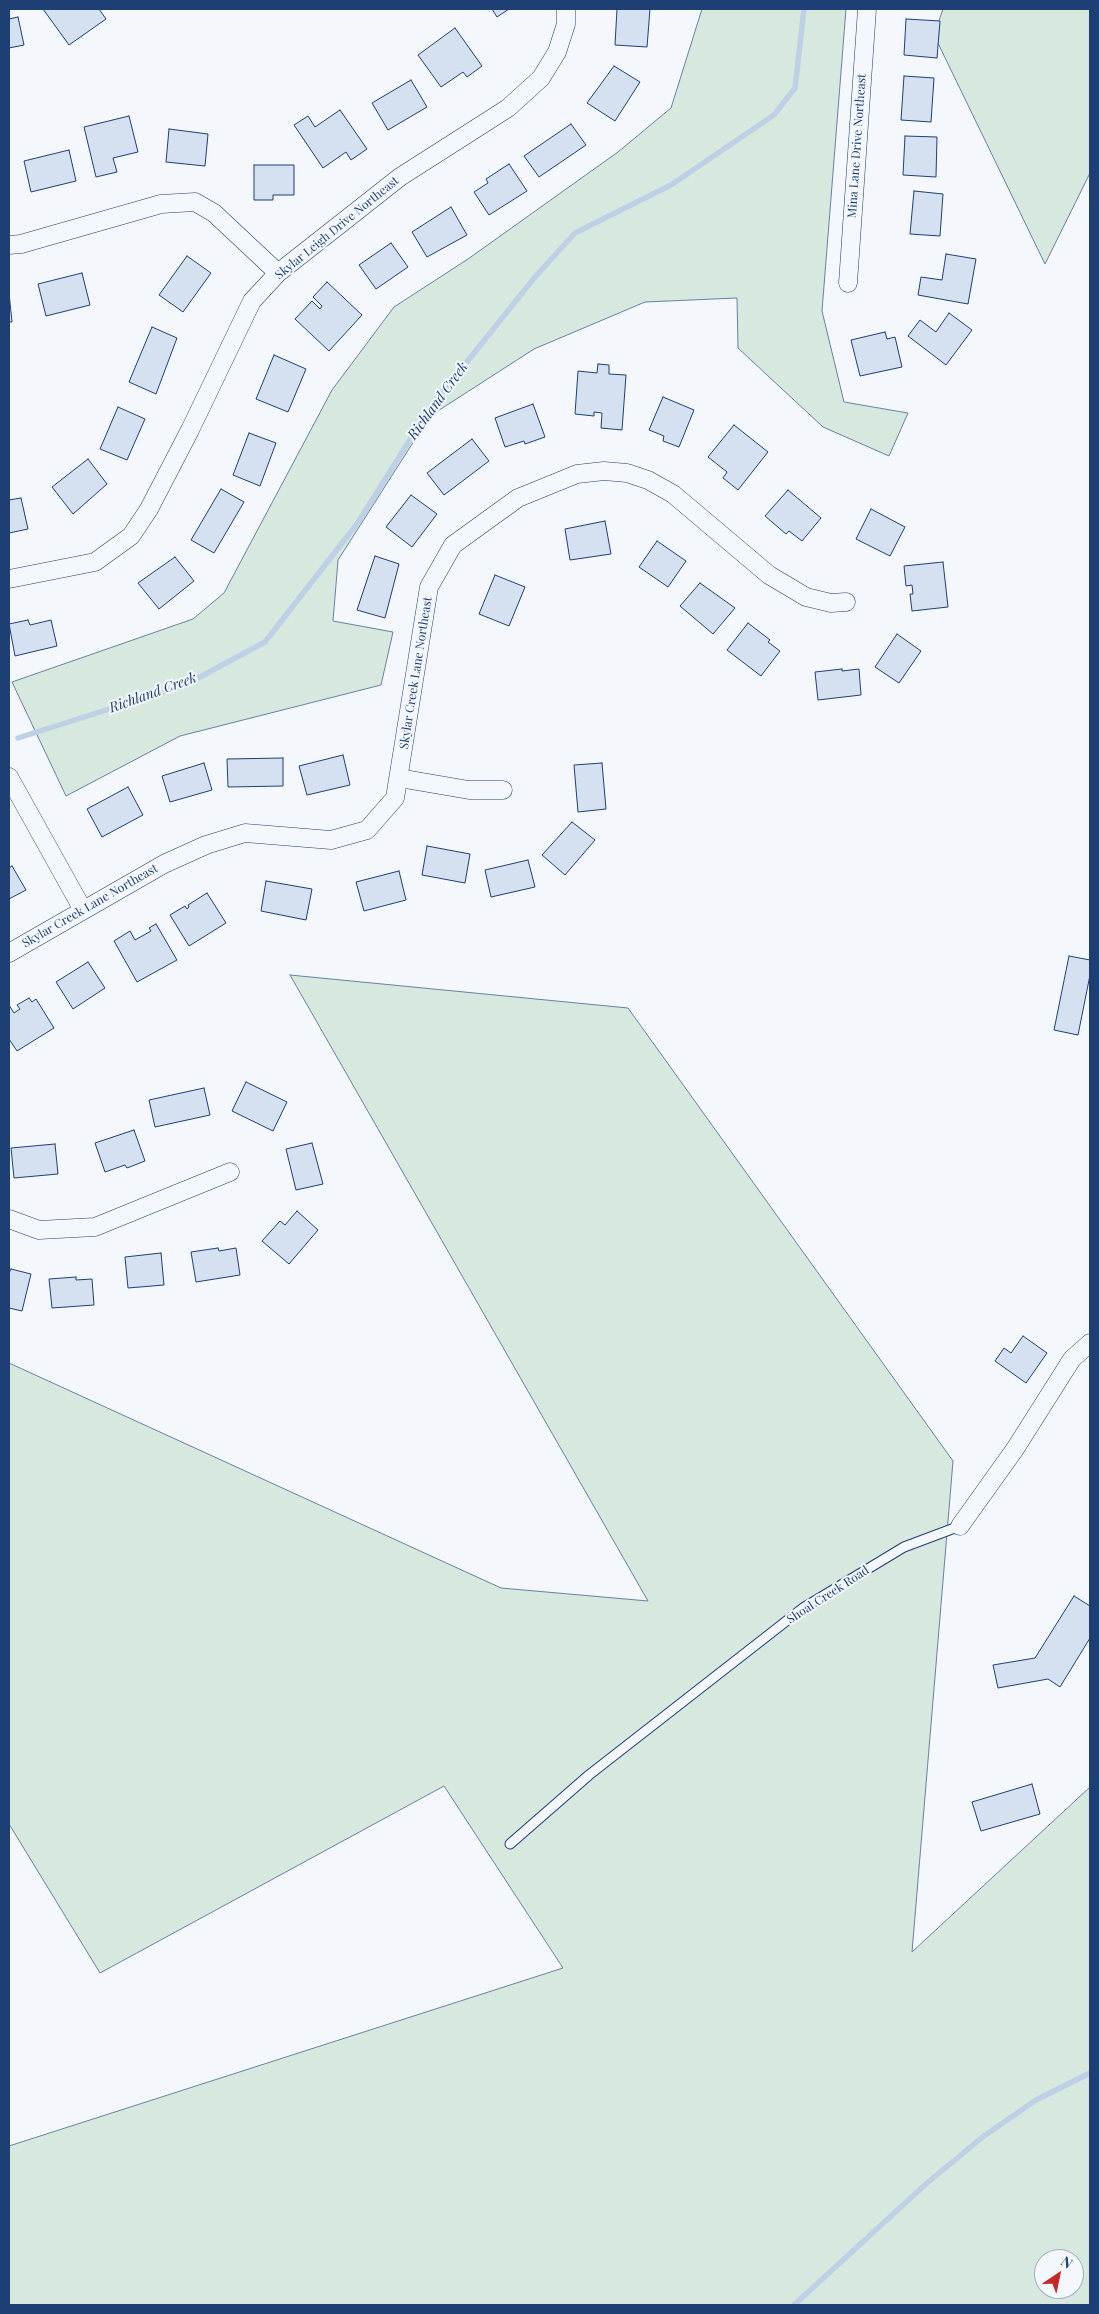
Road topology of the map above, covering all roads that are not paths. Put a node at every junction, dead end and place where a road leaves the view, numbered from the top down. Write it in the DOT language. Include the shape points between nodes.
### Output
graph roads {
  1 [pos="566,9"];
  2 [pos="867,9"];
  3 [pos="9,245"];
  4 [pos="278,273"];
  5 [pos="848,283"];
  6 [pos="9,579"];
  7 [pos="846,602"];
  8 [pos="9,777"];
  9 [pos="399,778"];
  10 [pos="503,790"];
  11 [pos="83,910"];
  12 [pos="9,953"];
  13 [pos="230,1172"];
  14 [pos="9,1219"];
  15 [pos="1090,1343"];
  16 [pos="960,1526"];
  17 [pos="510,1844"];
  1 -- 4 [label="street, Skylar Leigh Drive Northeast" via="566,24 557,52 541,78 508,108 400,177"];
  2 -- 5 [label="street, Mina Lane Drive Northeast"];
  3 -- 4 [label="street" via="161,204 195,202 214,213"];
  4 -- 6 [label="street, Skylar Leigh Drive Northeast" via="252,301 190,430 131,536 95,562"];
  7 -- 9 [label="street, Skylar Creek Lane Northeast" via="831,603 806,596 769,575 673,494 648,480 604,471 577,474 526,494 453,545 429,587"];
  8 -- 11 [label="street"];
  9 -- 10 [label="street" via="469,790"];
  9 -- 11 [label="street, Skylar Creek Lane Northeast" via="396,798 367,830 331,840 245,833 206,845 164,864"];
  11 -- 12 [label="street, Skylar Creek Lane Northeast"];
  13 -- 14 [label="street" via="95,1226 39,1230"];
  15 -- 16 [label="street, Shoal Creek Road" via="1072,1359 1015,1449"];
  16 -- 17 [label="lane, Shoal Creek Road" via="904,1547 803,1608 589,1775"];
}
